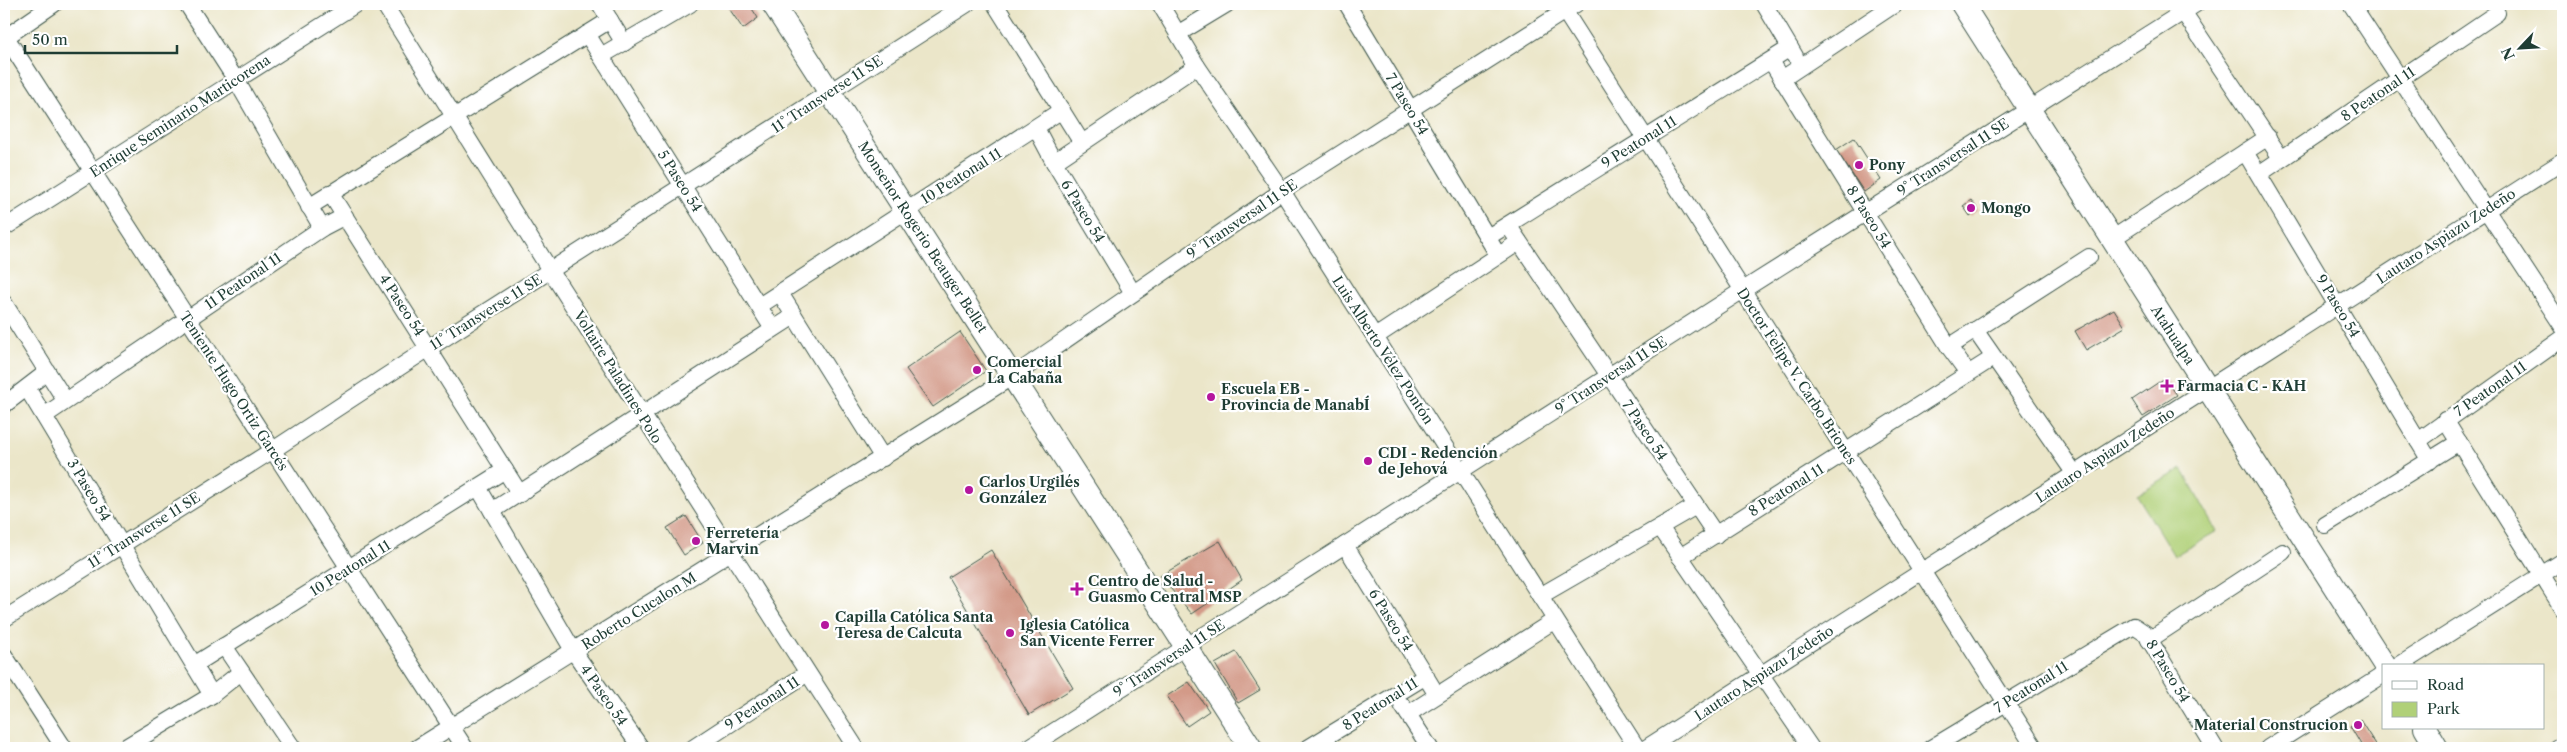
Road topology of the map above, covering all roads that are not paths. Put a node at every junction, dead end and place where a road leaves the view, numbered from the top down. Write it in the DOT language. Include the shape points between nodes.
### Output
graph roads {
  1 [pos="54,4"];
  2 [pos="187,4"];
  3 [pos="356,4"];
  4 [pos="384,4"];
  5 [pos="600,4"];
  6 [pos="690,4"];
  7 [pos="774,4"];
  8 [pos="964,4"];
  9 [pos="995,4"];
  10 [pos="1160,4"];
  11 [pos="1228,4"];
  12 [pos="1347,4"];
  13 [pos="1764,4"];
  14 [pos="1895,4"];
  15 [pos="1962,4"];
  16 [pos="2351,4"];
  17 [pos="1567,6"];
  18 [pos="2186,6"];
  19 [pos="2497,13"];
  20 [pos="610,20"];
  21 [pos="1178,33"];
  22 [pos="587,34"];
  23 [pos="5,35"];
  24 [pos="624,43"];
  25 [pos="1790,48"];
  26 [pos="601,56"];
  27 [pos="1770,61"];
  28 [pos="1198,66"];
  29 [pos="1800,66"];
  30 [pos="2400,78"];
  31 [pos="1782,79"];
  32 [pos="236,80"];
  33 [pos="830,92"];
  34 [pos="2028,108"];
  35 [pos="1410,109"];
  36 [pos="1062,110"];
  37 [pos="454,116"];
  38 [pos="1036,128"];
  39 [pos="2268,137"];
  40 [pos="1645,138"];
  41 [pos="1082,143"];
  42 [pos="2245,152"];
  43 [pos="2282,158"];
  44 [pos="2563,161"];
  45 [pos="1054,162"];
  46 [pos="94,171"];
  47 [pos="2259,174"];
  48 [pos="683,186"];
  49 [pos="1282,192"];
  50 [pos="330,193"];
  51 [pos="309,206"];
  52 [pos="907,210"];
  53 [pos="2486,211"];
  54 [pos="1867,214"];
  55 [pos="345,216"];
  56 [pos="1508,225"];
  57 [pos="4,228"];
  58 [pos="322,228"];
  59 [pos="2121,233"];
  60 [pos="1488,237"];
  61 [pos="1518,242"];
  62 [pos="1498,255"];
  63 [pos="2089,257"];
  64 [pos="550,270"];
  65 [pos="1742,290"];
  66 [pos="780,292"];
  67 [pos="1133,293"];
  68 [pos="4,303"];
  69 [pos="758,306"];
  70 [pos="2338,306"];
  71 [pos="794,316"];
  72 [pos="187,318"];
  73 [pos="2563,328"];
  74 [pos="773,329"];
  75 [pos="1974,330"];
  76 [pos="1375,338"];
  77 [pos="2563,338"];
  78 [pos="1949,347"];
  79 [pos="429,348"];
  80 [pos="1993,358"];
  81 [pos="47,372"];
  82 [pos="1968,373"];
  83 [pos="1013,376"];
  84 [pos="1610,377"];
  85 [pos="27,388"];
  86 [pos="2208,389"];
  87 [pos="65,400"];
  88 [pos="4,405"];
  89 [pos="642,414"];
  90 [pos="44,416"];
  91 [pos="2445,420"];
  92 [pos="2418,441"];
  93 [pos="2458,442"];
  94 [pos="273,450"];
  95 [pos="1846,452"];
  96 [pos="883,458"];
  97 [pos="2430,461"];
  98 [pos="505,470"];
  99 [pos="1460,471"];
  100 [pos="2075,474"];
  101 [pos="478,487"];
  102 [pos="520,494"];
  103 [pos="1696,506"];
  104 [pos="492,511"];
  105 [pos="2325,525"];
  106 [pos="1660,527"];
  107 [pos="1716,535"];
  108 [pos="121,544"];
  109 [pos="1345,545"];
  110 [pos="2283,552"];
  111 [pos="730,554"];
  112 [pos="1680,557"];
  113 [pos="2563,561"];
  114 [pos="350,568"];
  115 [pos="1922,572"];
  116 [pos="2542,575"];
  117 [pos="1540,596"];
  118 [pos="2563,609"];
  119 [pos="4,618"];
  120 [pos="1555,620"];
  121 [pos="2130,626"];
  122 [pos="2149,640"];
  123 [pos="224,646"];
  124 [pos="1186,647"];
  125 [pos="574,652"];
  126 [pos="4,655"];
  127 [pos="2384,664"];
  128 [pos="2401,664"];
  129 [pos="194,665"];
  130 [pos="241,672"];
  131 [pos="806,674"];
  132 [pos="1761,675"];
  133 [pos="1426,676"];
  134 [pos="2382,676"];
  135 [pos="212,695"];
  136 [pos="1395,695"];
  137 [pos="1437,695"];
  138 [pos="2006,702"];
  139 [pos="1408,714"];
  140 [pos="451,726"];
  141 [pos="2426,730"];
  142 [pos="2563,744"];
  143 [pos="64,748"];
  144 [pos="124,748"];
  145 [pos="293,748"];
  146 [pos="417,748"];
  147 [pos="465,748"];
  148 [pos="641,748"];
  149 [pos="693,748"];
  150 [pos="856,748"];
  151 [pos="1028,748"];
  152 [pos="1251,748"];
  153 [pos="1308,748"];
  154 [pos="1430,748"];
  155 [pos="1637,748"];
  156 [pos="1646,748"];
  157 [pos="1811,748"];
  158 [pos="1931,748"];
  159 [pos="2035,748"];
  160 [pos="2215,748"];
  161 [pos="2268,748"];
  162 [pos="2437,748"];
  163 [pos="2556,748"];
  1 -- 23 [label="street"];
  2 -- 32 [label="street"];
  3 -- 32 [label="street, Enrique Seminario Marticorena"];
  4 -- 37 [label="street, Voltaire Paladines Polo"];
  5 -- 20 [label="street"];
  6 -- 24 [label="street"];
  7 -- 33 [label="street, Monseñor Rogerio Beauger Bellet"];
  8 -- 33 [label="street, 11° Transverse 11 SE"];
  9 -- 36 [label="street"];
  10 -- 21 [label="street, Luis Alberto Vélez Pontón"];
  11 -- 21 [label="street"];
  12 -- 35 [label="street, 7 Paseo 54"];
  13 -- 25 [label="street"];
  14 -- 29 [label="street"];
  15 -- 34 [label="street, Atahualpa"];
  16 -- 30 [label="street"];
  17 -- 35 [label="street, 9° Transversal 11 SE"];
  17 -- 40 [label="street, Doctor Felipe V. Carbo Briones"];
  18 -- 34 [label="street, 9° Transversal 11 SE"];
  18 -- 39 [label="street"];
  19 -- 30 [label="street, 8 Peatonal 11"];
  20 -- 22 [label="street"];
  20 -- 24 [label="street"];
  21 -- 28 [label="street, Luis Alberto Vélez Pontón"];
  22 -- 26 [label="street, 5 Paseo 54"];
  22 -- 37 [label="street"];
  23 -- 46 [label="street, Teniente Hugo Ortiz Garcés"];
  24 -- 26 [label="street"];
  25 -- 27 [label="street, 9 Peatonal 11"];
  25 -- 29 [label="street"];
  26 -- 48 [label="street, 5 Paseo 54"];
  27 -- 31 [label="street, 8 Paseo 54"];
  27 -- 40 [label="street, 9 Peatonal 11"];
  28 -- 41 [label="street"];
  28 -- 49 [label="street, Luis Alberto Vélez Pontón"];
  29 -- 31 [label="street"];
  30 -- 43 [label="street, 8 Peatonal 11"];
  30 -- 53 [label="street"];
  31 -- 54 [label="street, 8 Paseo 54"];
  32 -- 46 [label="street, Enrique Seminario Marticorena"];
  32 -- 51 [label="street"];
  33 -- 48 [label="street, 11° Transverse 11 SE"];
  33 -- 52 [label="street, Monseñor Rogerio Beauger Bellet"];
  34 -- 54 [label="street, 9° Transversal 11 SE"];
  34 -- 86 [label="street, Atahualpa"];
  35 -- 49 [label="street, 9° Transversal 11 SE"];
  35 -- 60 [label="street, 7 Paseo 54"];
  36 -- 38 [label="street, 10 Peatonal 11"];
  36 -- 41 [label="street"];
  37 -- 50 [label="street"];
  37 -- 64 [label="street, Voltaire Paladines Polo"];
  38 -- 45 [label="street, 6 Paseo 54"];
  38 -- 52 [label="street, 10 Peatonal 11"];
  39 -- 42 [label="street"];
  39 -- 43 [label="street"];
  40 -- 56 [label="street, 9 Peatonal 11"];
  40 -- 65 [label="street, Doctor Felipe V. Carbo Briones"];
  41 -- 45 [label="street"];
  42 -- 47 [label="street, 9 Paseo 54"];
  42 -- 59 [label="street"];
  43 -- 47 [label="street, 8 Peatonal 11"];
  44 -- 53 [label="street, Lautaro Aspiazu Zedeño"];
  45 -- 67 [label="street, 6 Paseo 54"];
  46 -- 57 [label="street, Enrique Seminario Marticorena"];
  46 -- 72 [label="street, Teniente Hugo Ortiz Garcés"];
  47 -- 70 [label="street, 9 Paseo 54"];
  48 -- 64 [label="street, 11° Transverse 11 SE"];
  48 -- 69 [label="street, 5 Paseo 54"];
  49 -- 67 [label="street, 9° Transversal 11 SE"];
  49 -- 76 [label="street, Luis Alberto Vélez Pontón"];
  50 -- 51 [label="street"];
  50 -- 55 [label="street, 4 Paseo 54"];
  51 -- 58 [label="street"];
  52 -- 66 [label="street, 10 Peatonal 11"];
  52 -- 83 [label="street, Monseñor Rogerio Beauger Bellet"];
  53 -- 70 [label="street, Lautaro Aspiazu Zedeño"];
  53 -- 73 [label="street"];
  54 -- 65 [label="street, 9° Transversal 11 SE"];
  54 -- 78 [label="street, 8 Paseo 54"];
  55 -- 58 [label="street, 11 Peatonal 11"];
  55 -- 79 [label="street, 4 Paseo 54"];
  56 -- 60 [label="street, 9 Peatonal 11"];
  56 -- 61 [label="street, 7 Paseo 54"];
  58 -- 72 [label="street, 11 Peatonal 11"];
  60 -- 62 [label="street, 7 Paseo 54"];
  61 -- 62 [label="street"];
  61 -- 84 [label="street, 7 Paseo 54"];
  62 -- 76 [label="street"];
  63 -- 75 [label="street"];
  64 -- 79 [label="street, 11° Transverse 11 SE"];
  64 -- 89 [label="street, Voltaire Paladines Polo"];
  65 -- 84 [label="street, 9° Transversal 11 SE"];
  65 -- 95 [label="street, Doctor Felipe V. Carbo Briones"];
  66 -- 69 [label="street, 10 Peatonal 11"];
  66 -- 71 [label="street"];
  67 -- 83 [label="street, 9° Transversal 11 SE"];
  68 -- 81 [label="street"];
  69 -- 74 [label="street, 5 Paseo 54"];
  70 -- 86 [label="street, Lautaro Aspiazu Zedeño"];
  70 -- 92 [label="street, 9 Paseo 54"];
  71 -- 74 [label="street"];
  71 -- 96 [label="street"];
  72 -- 87 [label="street, 11 Peatonal 11"];
  72 -- 94 [label="street, Teniente Hugo Ortiz Garcés"];
  74 -- 89 [label="street"];
  75 -- 78 [label="street"];
  75 -- 80 [label="street"];
  76 -- 99 [label="street, Luis Alberto Vélez Pontón"];
  77 -- 91 [label="street, 7 Peatonal 11"];
  78 -- 82 [label="street, 8 Paseo 54"];
  79 -- 94 [label="street, 11° Transverse 11 SE"];
  79 -- 98 [label="street, 4 Paseo 54"];
  80 -- 82 [label="street, 8 Peatonal 11"];
  80 -- 100 [label="street"];
  81 -- 85 [label="street"];
  81 -- 87 [label="street"];
  82 -- 95 [label="street, 8 Peatonal 11"];
  83 -- 96 [label="street, Roberto Cucalon M"];
  83 -- 124 [label="street, Monseñor Rogerio Beauger Bellet"];
  84 -- 99 [label="street, 9° Transversal 11 SE"];
  84 -- 103 [label="street, 7 Paseo 54"];
  85 -- 88 [label="street"];
  85 -- 90 [label="street, 3 Paseo 54"];
  86 -- 100 [label="street, Lautaro Aspiazu Zedeño"];
  86 -- 127 [label="street, Atahualpa"];
  87 -- 90 [label="street, 11 Peatonal 11"];
  89 -- 102 [label="street"];
  89 -- 111 [label="street, Voltaire Paladines Polo"];
  90 -- 108 [label="street, 3 Paseo 54"];
  91 -- 92 [label="street, 7 Peatonal 11"];
  91 -- 93 [label="street"];
  92 -- 97 [label="street, 9 Paseo 54"];
  93 -- 97 [label="street"];
  93 -- 116 [label="street"];
  94 -- 108 [label="street, 11° Transverse 11 SE"];
  94 -- 114 [label="street, Teniente Hugo Ortiz Garcés"];
  95 -- 107 [label="street, 8 Peatonal 11"];
  95 -- 115 [label="street, Doctor Felipe V. Carbo Briones"];
  96 -- 111 [label="street, Roberto Cucalon M"];
  97 -- 105 [label="street"];
  98 -- 101 [label="street, 10 Peatonal 11"];
  98 -- 102 [label="street, 4 Paseo 54"];
  99 -- 109 [label="street, 9° Transversal 11 SE"];
  99 -- 117 [label="street, Luis Alberto Vélez Pontón"];
  100 -- 115 [label="street, Lautaro Aspiazu Zedeño"];
  101 -- 104 [label="street, 4 Paseo 54"];
  101 -- 114 [label="street, 10 Peatonal 11"];
  102 -- 104 [label="street"];
  103 -- 106 [label="street"];
  103 -- 107 [label="street, 7 Paseo 54"];
  104 -- 125 [label="street, 4 Paseo 54"];
  106 -- 112 [label="street"];
  106 -- 117 [label="street"];
  107 -- 112 [label="street, 8 Peatonal 11"];
  108 -- 119 [label="street, 11° Transverse 11 SE"];
  108 -- 129 [label="street, 3 Paseo 54"];
  109 -- 124 [label="street, 9° Transversal 11 SE"];
  109 -- 133 [label="street, 6 Paseo 54"];
  110 -- 122 [label="street"];
  111 -- 125 [label="street, Roberto Cucalon M"];
  111 -- 131 [label="street, Voltaire Paladines Polo"];
  112 -- 132 [label="street"];
  113 -- 116 [label="street"];
  114 -- 123 [label="street, 10 Peatonal 11"];
  114 -- 140 [label="street, Teniente Hugo Ortiz Garcés"];
  115 -- 132 [label="street, Lautaro Aspiazu Zedeño"];
  115 -- 138 [label="street, Doctor Felipe V. Carbo Briones"];
  116 -- 118 [label="street"];
  116 -- 128 [label="street"];
  117 -- 120 [label="street, Luis Alberto Vélez Pontón"];
  120 -- 137 [label="street, 8 Peatonal 11"];
  120 -- 155 [label="street, Luis Alberto Vélez Pontón"];
  121 -- 122 [label="street, 8 Paseo 54" via="2142,631"];
  121 -- 138 [label="street, 7 Peatonal 11"];
  122 -- 160 [label="street, 8 Paseo 54"];
  123 -- 129 [label="street, 10 Peatonal 11"];
  123 -- 130 [label="street"];
  124 -- 151 [label="street, 9° Transversal 11 SE"];
  124 -- 152 [label="street, Monseñor Rogerio Beauger Bellet"];
  125 -- 140 [label="street, Roberto Cucalon M"];
  125 -- 148 [label="street, 4 Paseo 54"];
  126 -- 143 [label="street"];
  129 -- 135 [label="street, 3 Paseo 54"];
  130 -- 135 [label="street"];
  130 -- 145 [label="street"];
  131 -- 149 [label="street, 9 Peatonal 11"];
  131 -- 150 [label="street, Voltaire Paladines Polo"];
  132 -- 156 [label="street, Lautaro Aspiazu Zedeño"];
  132 -- 157 [label="street"];
  133 -- 136 [label="street, 8 Peatonal 11"];
  133 -- 137 [label="street, 6 Paseo 54"];
  134 -- 161 [label="street"];
  135 -- 144 [label="street"];
  136 -- 139 [label="street"];
  136 -- 153 [label="street, 8 Peatonal 11"];
  137 -- 139 [label="street, 8 Peatonal 11"];
  138 -- 158 [label="street, 7 Peatonal 11"];
  138 -- 159 [label="street, Doctor Felipe V. Carbo Briones"];
  139 -- 154 [label="street"];
  140 -- 146 [label="street, Roberto Cucalon M"];
  140 -- 147 [label="street, Teniente Hugo Ortiz Garcés"];
  141 -- 162 [label="street"];
  142 -- 163 [label="street"];
}
